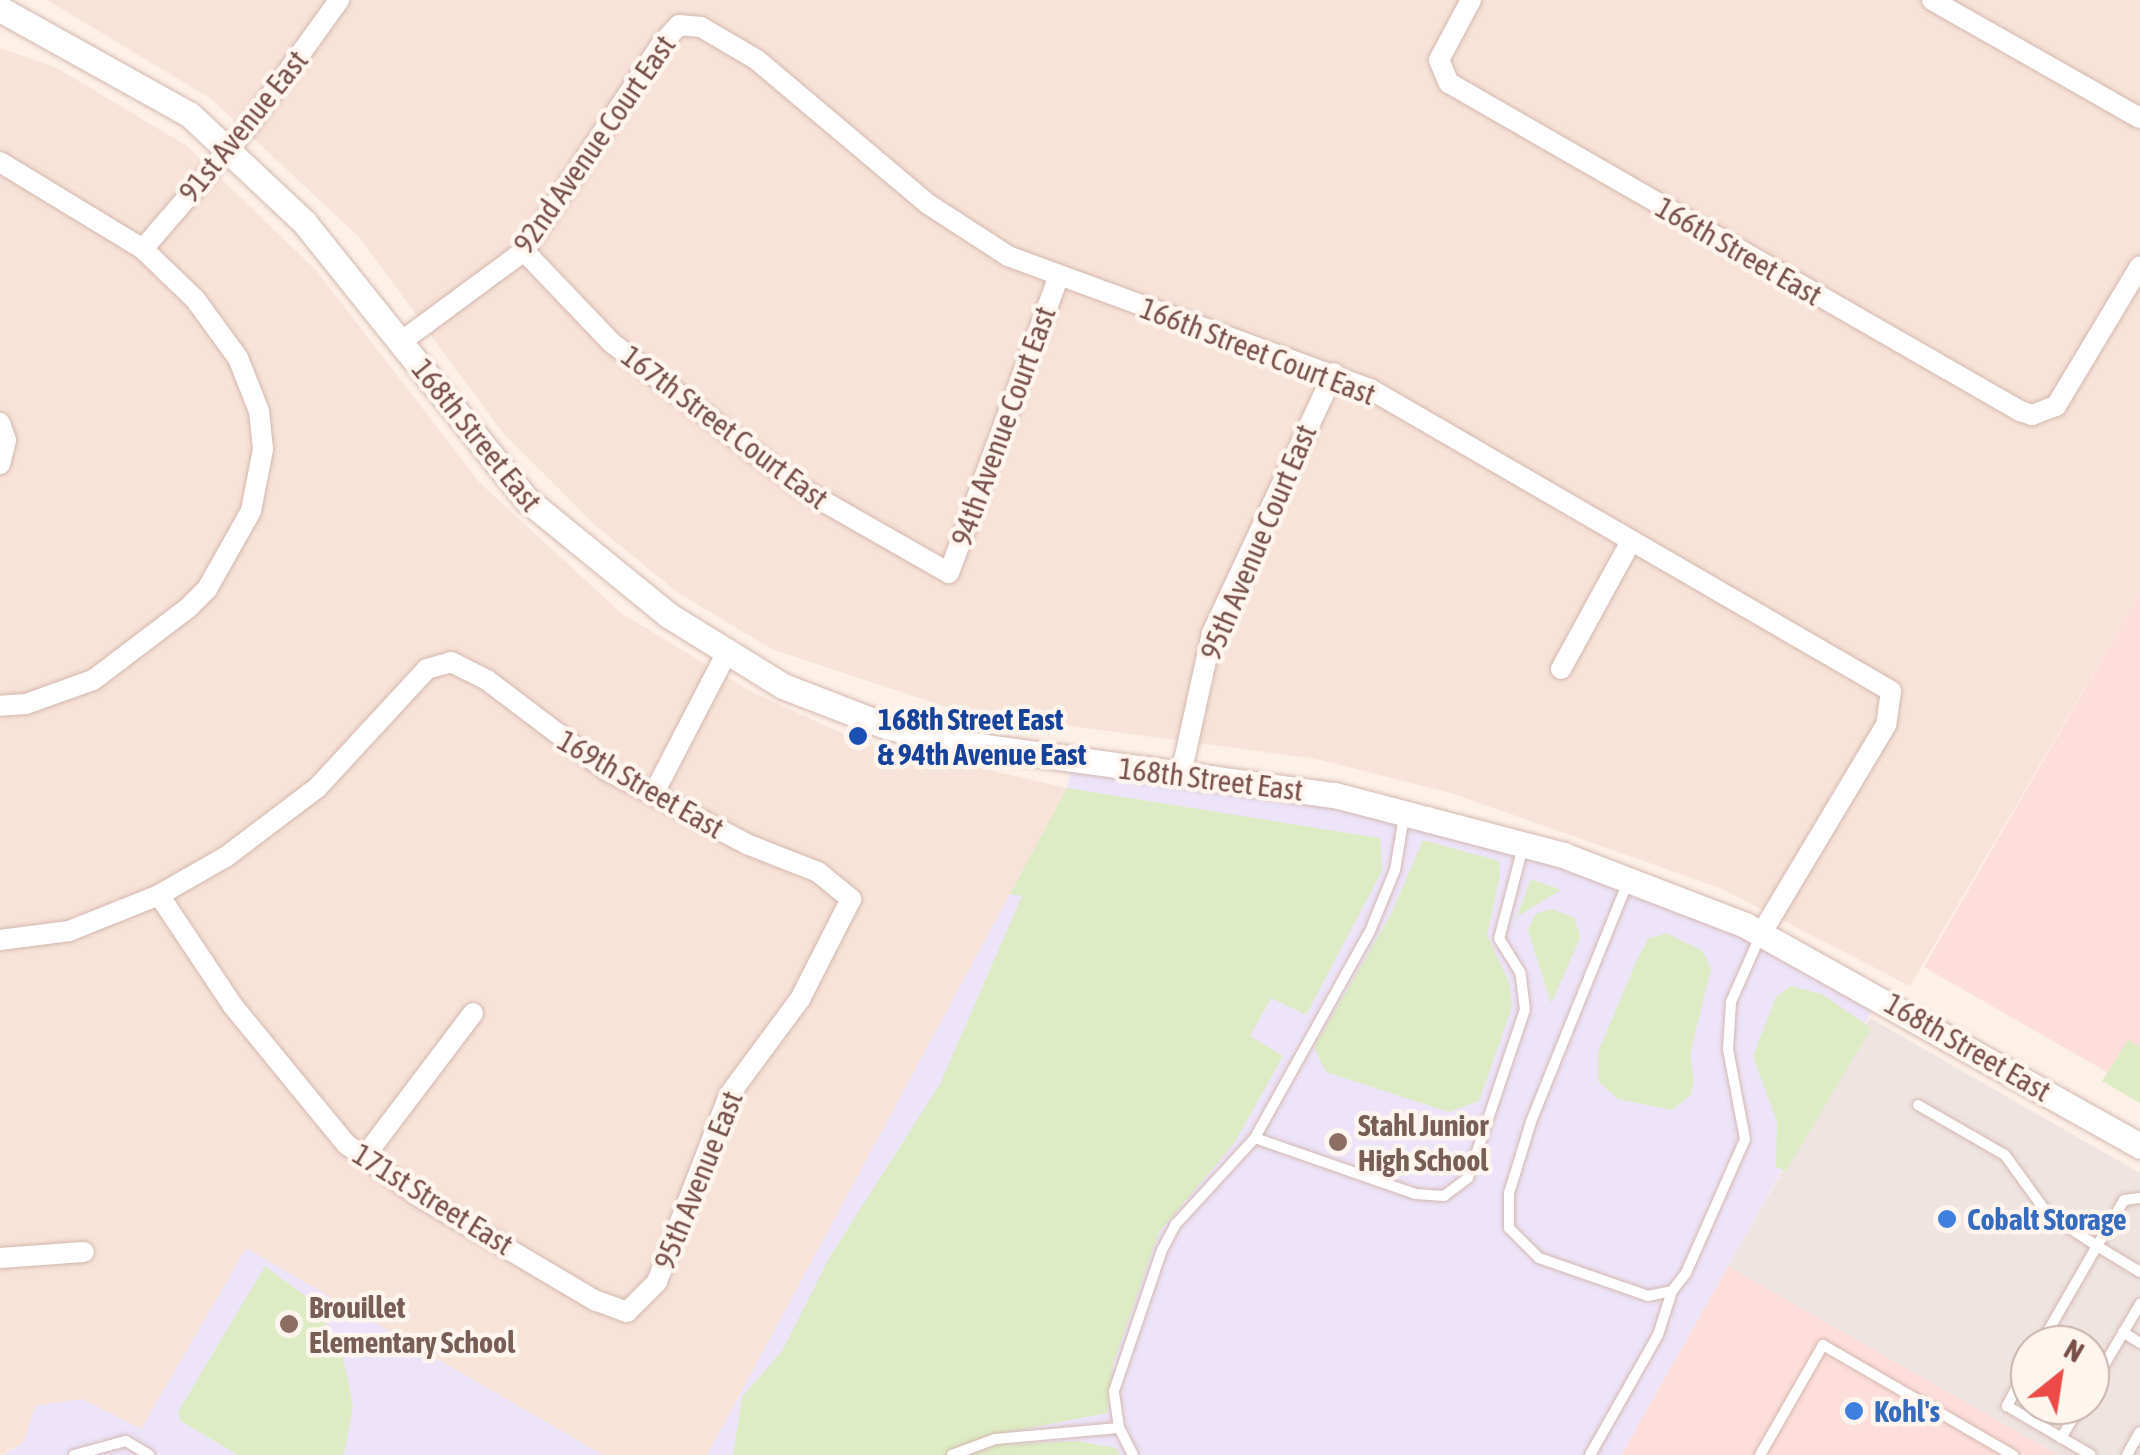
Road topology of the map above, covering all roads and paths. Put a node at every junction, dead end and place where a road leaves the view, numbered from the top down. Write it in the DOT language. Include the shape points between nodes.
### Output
graph roads {
  1 [pos="339,0"];
  2 [pos="1470,0"];
  3 [pos="1932,0"];
  4 [pos="0,9"];
  5 [pos="692,24"];
  6 [pos="2140,118"];
  7 [pos="228,148"];
  8 [pos="0,162"];
  9 [pos="143,248"];
  10 [pos="524,251"];
  11 [pos="2140,266"];
  12 [pos="1058,278"];
  13 [pos="402,341"];
  14 [pos="1334,373"];
  15 [pos="0,423"];
  16 [pos="0,464"];
  17 [pos="1631,541"];
  18 [pos="949,573"];
  19 [pos="726,652"];
  20 [pos="1561,670"];
  21 [pos="0,706"];
  22 [pos="1181,774"];
  23 [pos="654,793"];
  24 [pos="1404,811"];
  25 [pos="1524,844"];
  26 [pos="1629,878"];
  27 [pos="159,895"];
  28 [pos="851,899"];
  29 [pos="1760,934"];
  30 [pos="0,940"];
  31 [pos="473,1013"];
  32 [pos="1918,1105"];
  33 [pos="1255,1138"];
  34 [pos="2140,1146"];
  35 [pos="366,1156"];
  36 [pos="2140,1198"];
  37 [pos="2096,1246"];
  38 [pos="84,1252"];
  39 [pos="0,1258"];
  40 [pos="2140,1272"];
  41 [pos="1672,1291"];
  42 [pos="2140,1304"];
  43 [pos="636,1308"];
  44 [pos="2051,1325"];
  45 [pos="2124,1332"];
  46 [pos="2140,1342"];
  47 [pos="2110,1355"];
  48 [pos="2040,1425"];
  49 [pos="2069,1425"];
  50 [pos="1119,1428"];
  51 [pos="2140,1432"];
  52 [pos="2062,1438"];
  53 [pos="74,1455"];
  54 [pos="150,1455"];
  55 [pos="952,1455"];
  56 [pos="1133,1455"];
  57 [pos="1590,1455"];
  58 [pos="1760,1455"];
  59 [pos="2014,1455"];
  60 [pos="2091,1455"];
  61 [pos="2127,1455"];
  1 -- 7 [label="street, 91st Avenue East"];
  2 -- 11 [label="street, 166th Street East" via="1443,48 1440,72 1470,97 2020,411 2044,412 2067,392"];
  3 -- 6 [label="street"];
  4 -- 7 [label="street, 168th Street East" via="139,82"];
  5 -- 10 [label="street, 92nd Avenue Court East" via="679,25 660,46"];
  5 -- 12 [label="street, 166th Street Court East" via="757,60 964,231"];
  7 -- 9 [label="street, 91st Avenue East"];
  7 -- 13 [label="street, 168th Street East" via="304,222"];
  8 -- 9 [label="street"];
  9 -- 21 [label="street" via="220,331 259,410 260,482 207,589 127,661 58,695"];
  10 -- 13 [label="street, 92nd Avenue Court East"];
  10 -- 18 [label="street, 167th Street Court East" via="612,343 756,454"];
  12 -- 14 [label="street, 166th Street Court East"];
  12 -- 18 [label="street, 94th Avenue Court East"];
  13 -- 19 [label="street, 168th Street East" via="526,500 611,574"];
  14 -- 17 [label="street, 166th Street Court East" via="1475,447"];
  14 -- 22 [label="street, 95th Avenue Court East" via="1212,633"];
  15 -- 16 [label="street" via="6,440"];
  17 -- 20 [label="street"];
  17 -- 29 [label="street, 166th Street Court East" via="1891,692 1886,725"];
  19 -- 22 [label="street, 168th Street East" via="783,686 886,726 1072,763"];
  19 -- 23 [label="street"];
  22 -- 24 [label="street, 168th Street East"];
  23 -- 27 [label="street, 169th Street East" via="567,745 487,680 452,662 438,663 317,788 227,856"];
  23 -- 28 [label="street, 169th Street East" via="749,845 818,872"];
  24 -- 25 [label="street, 168th Street East"];
  24 -- 33 [label="lane" via="1404,838 1370,931"];
  25 -- 26 [label="street, 168th Street East"];
  25 -- 33 [label="lane" via="1499,939 1520,972 1526,1010 1468,1178 1457,1191 1416,1194"];
  26 -- 29 [label="street, 168th Street East"];
  26 -- 41 [label="lane" via="1531,1122 1506,1212 1520,1245 1539,1258 1648,1296"];
  27 -- 30 [label="street" via="69,930"];
  27 -- 35 [label="street, 171st Street East" via="308,1104"];
  28 -- 43 [label="street, 95th Avenue East" via="800,999 729,1095 669,1255"];
  29 -- 34 [label="street, 168th Street East"];
  29 -- 41 [label="lane" via="1731,1002 1728,1048 1745,1139 1734,1175"];
  31 -- 35 [label="street"];
  32 -- 37 [label="lane" via="2004,1155 2047,1213"];
  33 -- 50 [label="lane" via="1176,1224 1162,1250 1114,1392"];
  35 -- 43 [label="street, 171st Street East" via="417,1195 596,1301 613,1310"];
  36 -- 37 [label="lane" via="2124,1200"];
  37 -- 40 [label="lane"];
  37 -- 44 [label="lane"];
  38 -- 39 [label="street"];
  41 -- 57 [label="lane" via="1658,1335"];
  42 -- 45 [label="lane"];
  45 -- 46 [label="lane"];
  45 -- 47 [label="lane"];
  48 -- 52 [label="lane"];
  49 -- 52 [label="lane"];
  50 -- 55 [label="lane" via="995,1439"];
  50 -- 56 [label="lane"];
  51 -- 61 [label="lane"];
  52 -- 60 [label="lane"];
  53 -- 54 [label="lane" via="126,1441"];
  58 -- 59 [label="lane" via="1822,1345"];
}
